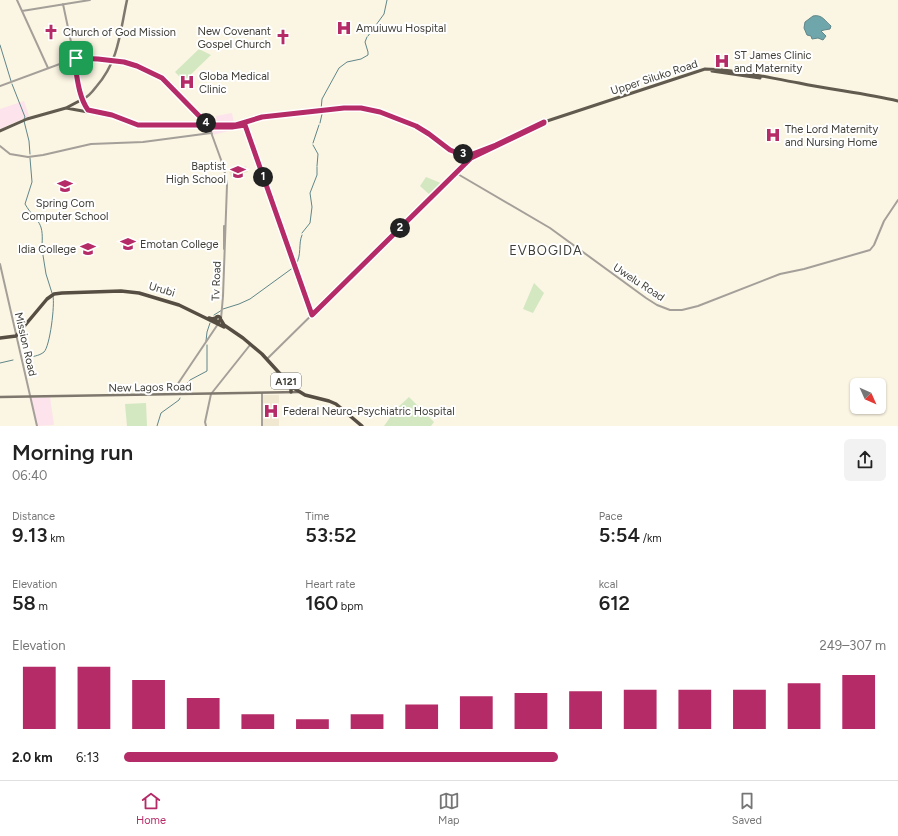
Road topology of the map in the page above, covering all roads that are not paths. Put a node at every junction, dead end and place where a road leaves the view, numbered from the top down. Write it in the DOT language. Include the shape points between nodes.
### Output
graph roads {
  1 [pos="16,0"];
  2 [pos="90,0"];
  3 [pos="126,0"];
  4 [pos="63,4"];
  5 [pos="22,11"];
  6 [pos="74,59"];
  7 [pos="112,61"];
  8 [pos="48,68"];
  9 [pos="0,86"];
  10 [pos="83,99"];
  11 [pos="898,102"];
  12 [pos="69,107"];
  13 [pos="244,124"];
  14 [pos="185,126"];
  15 [pos="209,128"];
  16 [pos="0,130"];
  17 [pos="0,146"];
  18 [pos="469,157"];
  19 [pos="456,173"];
  20 [pos="898,200"];
  21 [pos="0,264"];
  22 [pos="0,270"];
  23 [pos="312,315"];
  24 [pos="210,318"];
  25 [pos="218,320"];
  26 [pos="15,335"];
  27 [pos="0,338"];
  28 [pos="250,345"];
  29 [pos="267,360"];
  30 [pos="291,390"];
  31 [pos="262,393"];
  32 [pos="298,393"];
  33 [pos="171,394"];
  34 [pos="211,394"];
  35 [pos="0,398"];
  36 [pos="30,398"];
  37 [pos="36,426"];
  38 [pos="206,426"];
  39 [pos="262,426"];
  40 [pos="361,426"];
  1 -- 5 [label="street"];
  2 -- 4 [label="street"];
  3 -- 7 [label="main road"];
  4 -- 5 [label="street"];
  4 -- 6 [label="street"];
  5 -- 8 [label="street"];
  6 -- 7 [label="street"];
  6 -- 8 [label="street"];
  6 -- 10 [label="street"];
  7 -- 10 [label="main road" via="102,78"];
  7 -- 15 [label="street" via="124,61 162,76"];
  8 -- 9 [label="street"];
  10 -- 12 [label="main road"];
  10 -- 14 [label="main road" via="88,110 112,115 138,125"];
  11 -- 18 [label="main road, Upper Siluko Road" via="711,71 544,122"];
  12 -- 14 [label="main road" via="138,126"];
  12 -- 16 [label="main road" via="29,117"];
  13 -- 15 [label="main road"];
  13 -- 18 [label="main road" via="267,117 361,108 380,112 416,126 450,150"];
  13 -- 23 [label="street"];
  14 -- 15 [label="main road"];
  15 -- 17 [label="street" via="143,142 91,144 39,156 10,154"];
  15 -- 25 [label="street, Tv Road" via="226,180 222,312"];
  18 -- 19 [label="street"];
  19 -- 20 [label="street, Uwelu Road" via="550,228 646,298 672,310 698,306 780,274 870,250"];
  19 -- 23 [label="street"];
  21 -- 26 [label="street, Mission Road"];
  22 -- 26 [label="street, Mission Road"];
  23 -- 29 [label="street"];
  24 -- 25 [label="highway, Urubi / A121"];
  24 -- 25 [label="highway, A121"];
  24 -- 26 [label="highway, Urubi / A121" via="179,304 130,290 61,291 42,303"];
  25 -- 28 [label="highway, A121" via="224,328"];
  25 -- 29 [label="highway, A121"];
  25 -- 33 [label="street, Tv Road"];
  26 -- 27 [label="highway"];
  26 -- 36 [label="street, Mission Road"];
  28 -- 29 [label="highway, A121"];
  28 -- 34 [label="street"];
  29 -- 30 [label="highway, A121"];
  29 -- 32 [label="highway, A121"];
  30 -- 31 [label="main road, New Lagos Road"];
  30 -- 32 [label="highway, A121"];
  31 -- 32 [label="main road, New Lagos Road"];
  31 -- 34 [label="main road, New Lagos Road"];
  31 -- 39 [label="street"];
  32 -- 40 [label="highway, A121" via="334,404"];
  32 -- 40 [label="highway, A121" via="336,404"];
  33 -- 34 [label="main road, New Lagos Road"];
  33 -- 36 [label="main road, New Lagos Road"];
  34 -- 36 [label="main road, New Lagos Road"];
  34 -- 38 [label="street"];
  35 -- 36 [label="main road, New Lagos Road"];
  36 -- 37 [label="street, Mission Road"];
}
